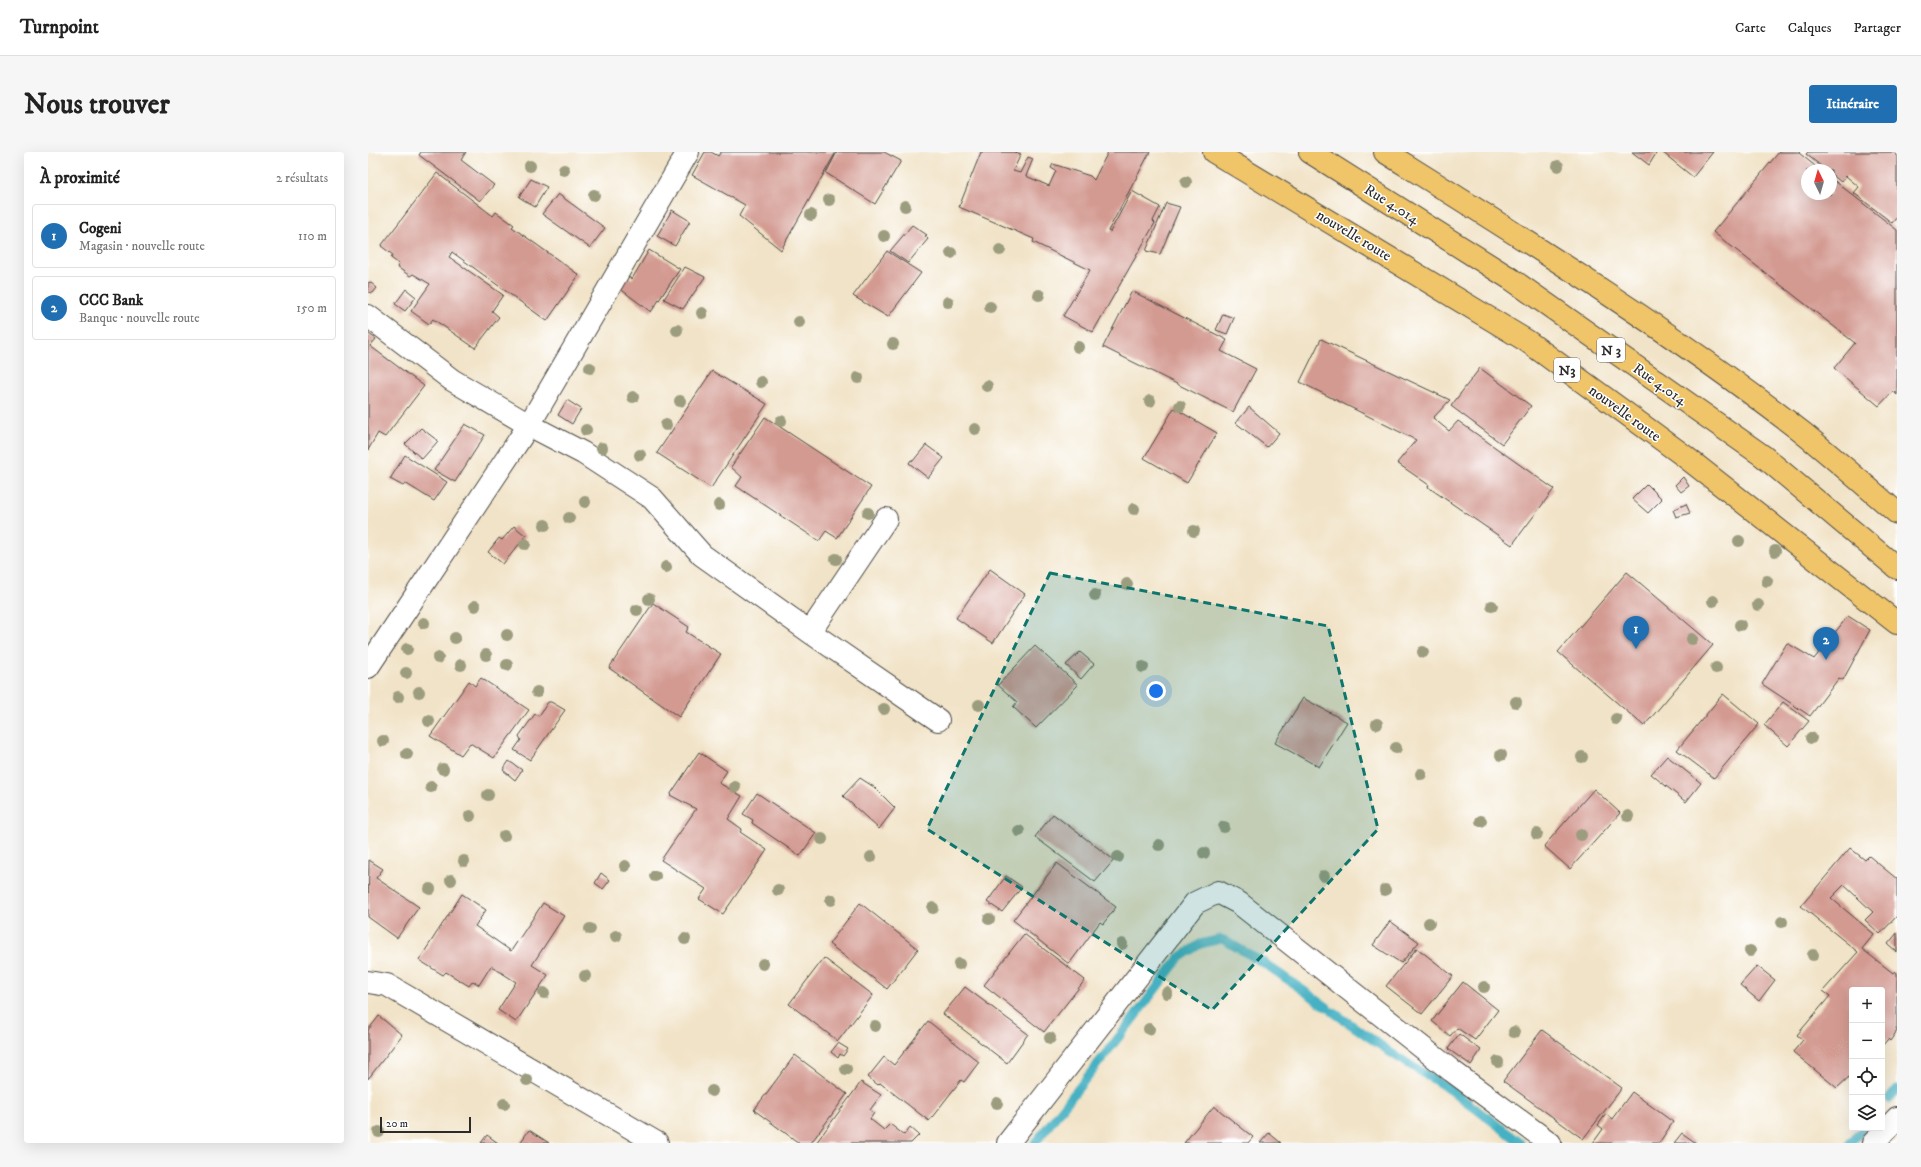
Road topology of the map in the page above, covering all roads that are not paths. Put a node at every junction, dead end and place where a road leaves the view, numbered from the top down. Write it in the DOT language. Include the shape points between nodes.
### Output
graph roads {
  1 [pos="688,152"];
  2 [pos="1214,152"];
  3 [pos="1310,152"];
  4 [pos="1385,152"];
  5 [pos="368,316"];
  6 [pos="530,425"];
  7 [pos="1897,513"];
  8 [pos="886,519"];
  9 [pos="1897,568"];
  10 [pos="1897,622"];
  11 [pos="810,632"];
  12 [pos="368,668"];
  13 [pos="938,720"];
  14 [pos="368,982"];
  15 [pos="1897,1118"];
  16 [pos="657,1143"];
  17 [pos="1008,1143"];
  18 [pos="1550,1143"];
  19 [pos="1873,1143"];
  1 -- 6 [label="street"];
  2 -- 10 [label="highway, nouvelle route / N3" via="1527,341 1683,455"];
  3 -- 9 [label="highway, Rue 4.014 / N 3" via="1510,279 1763,456"];
  4 -- 7 [label="highway" via="1549,255 1696,355 1803,434"];
  5 -- 6 [label="street" via="452,380"];
  6 -- 11 [label="street" via="583,453 652,498 702,555"];
  6 -- 12 [label="street"];
  8 -- 11 [label="street"];
  11 -- 13 [label="street"];
  14 -- 16 [label="street" via="387,985"];
  15 -- 19 [label="street"];
  17 -- 18 [label="street" via="1195,903 1218,892 1239,903 1452,1071"];
}
